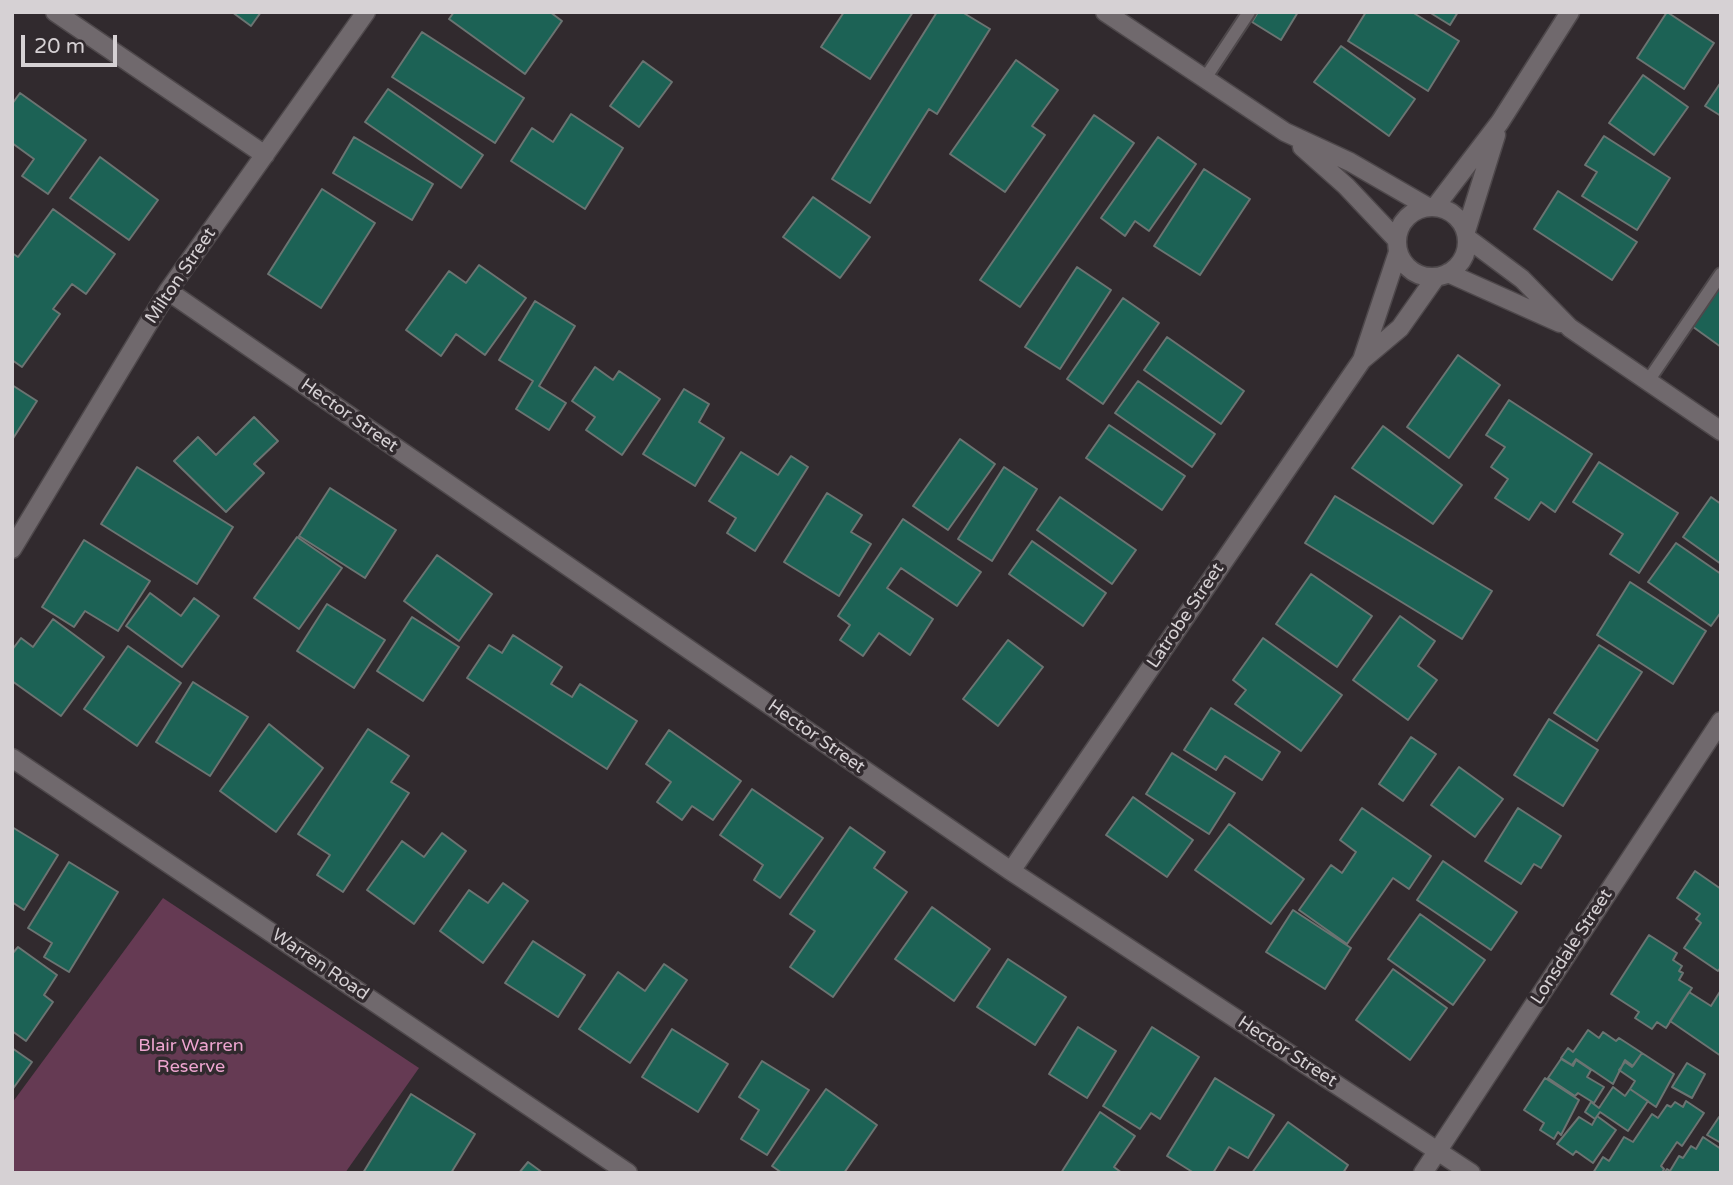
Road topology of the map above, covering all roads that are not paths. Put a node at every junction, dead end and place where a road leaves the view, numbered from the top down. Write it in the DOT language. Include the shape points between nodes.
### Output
graph roads {
  1 [pos="55,12"];
  2 [pos="366,12"];
  3 [pos="1105,12"];
  4 [pos="1249,12"];
  5 [pos="1570,12"];
  6 [pos="1204,80"];
  7 [pos="1500,122"];
  8 [pos="1285,132"];
  9 [pos="265,155"];
  10 [pos="1432,207"];
  11 [pos="1467,235"];
  12 [pos="1397,246"];
  13 [pos="1721,274"];
  14 [pos="1442,275"];
  15 [pos="169,291"];
  16 [pos="1570,328"];
  17 [pos="1362,360"];
  18 [pos="1648,381"];
  19 [pos="1721,431"];
  20 [pos="12,549"];
  21 [pos="1721,721"];
  22 [pos="12,758"];
  23 [pos="1011,871"];
  24 [pos="1438,1151"];
  25 [pos="628,1173"];
  26 [pos="1423,1173"];
  27 [pos="1471,1173"];
  1 -- 9 [label="street"];
  2 -- 9 [label="street, Milton Street"];
  3 -- 6 [label="street"];
  4 -- 6 [label="lane"];
  5 -- 7 [label="street"];
  6 -- 8 [label="street"];
  7 -- 10 [label="street"];
  7 -- 11 [label="street"];
  8 -- 10 [label="street"];
  8 -- 12 [label="street" via="1346,186"];
  9 -- 15 [label="street, Milton Street"];
  10 -- 11 [label="street" via="1451,212"];
  10 -- 12 [label="street" via="1406,217"];
  11 -- 14 [label="street" via="1465,256"];
  11 -- 16 [label="street" via="1522,279"];
  12 -- 14 [label="street" via="1413,271"];
  12 -- 17 [label="street, Latrobe Street"];
  13 -- 18 [label="lane"];
  14 -- 16 [label="street"];
  14 -- 17 [label="street, Latrobe Street" via="1399,328"];
  15 -- 20 [label="street, Milton Street"];
  15 -- 23 [label="street, Hector Street"];
  16 -- 18 [label="street"];
  17 -- 23 [label="street, Latrobe Street"];
  18 -- 19 [label="street"];
  21 -- 24 [label="street, Lonsdale Street"];
  22 -- 25 [label="street, Warren Road"];
  23 -- 24 [label="street, Hector Street"];
  24 -- 26 [label="street, Lonsdale Street"];
  24 -- 27 [label="street, Hector Street"];
}
